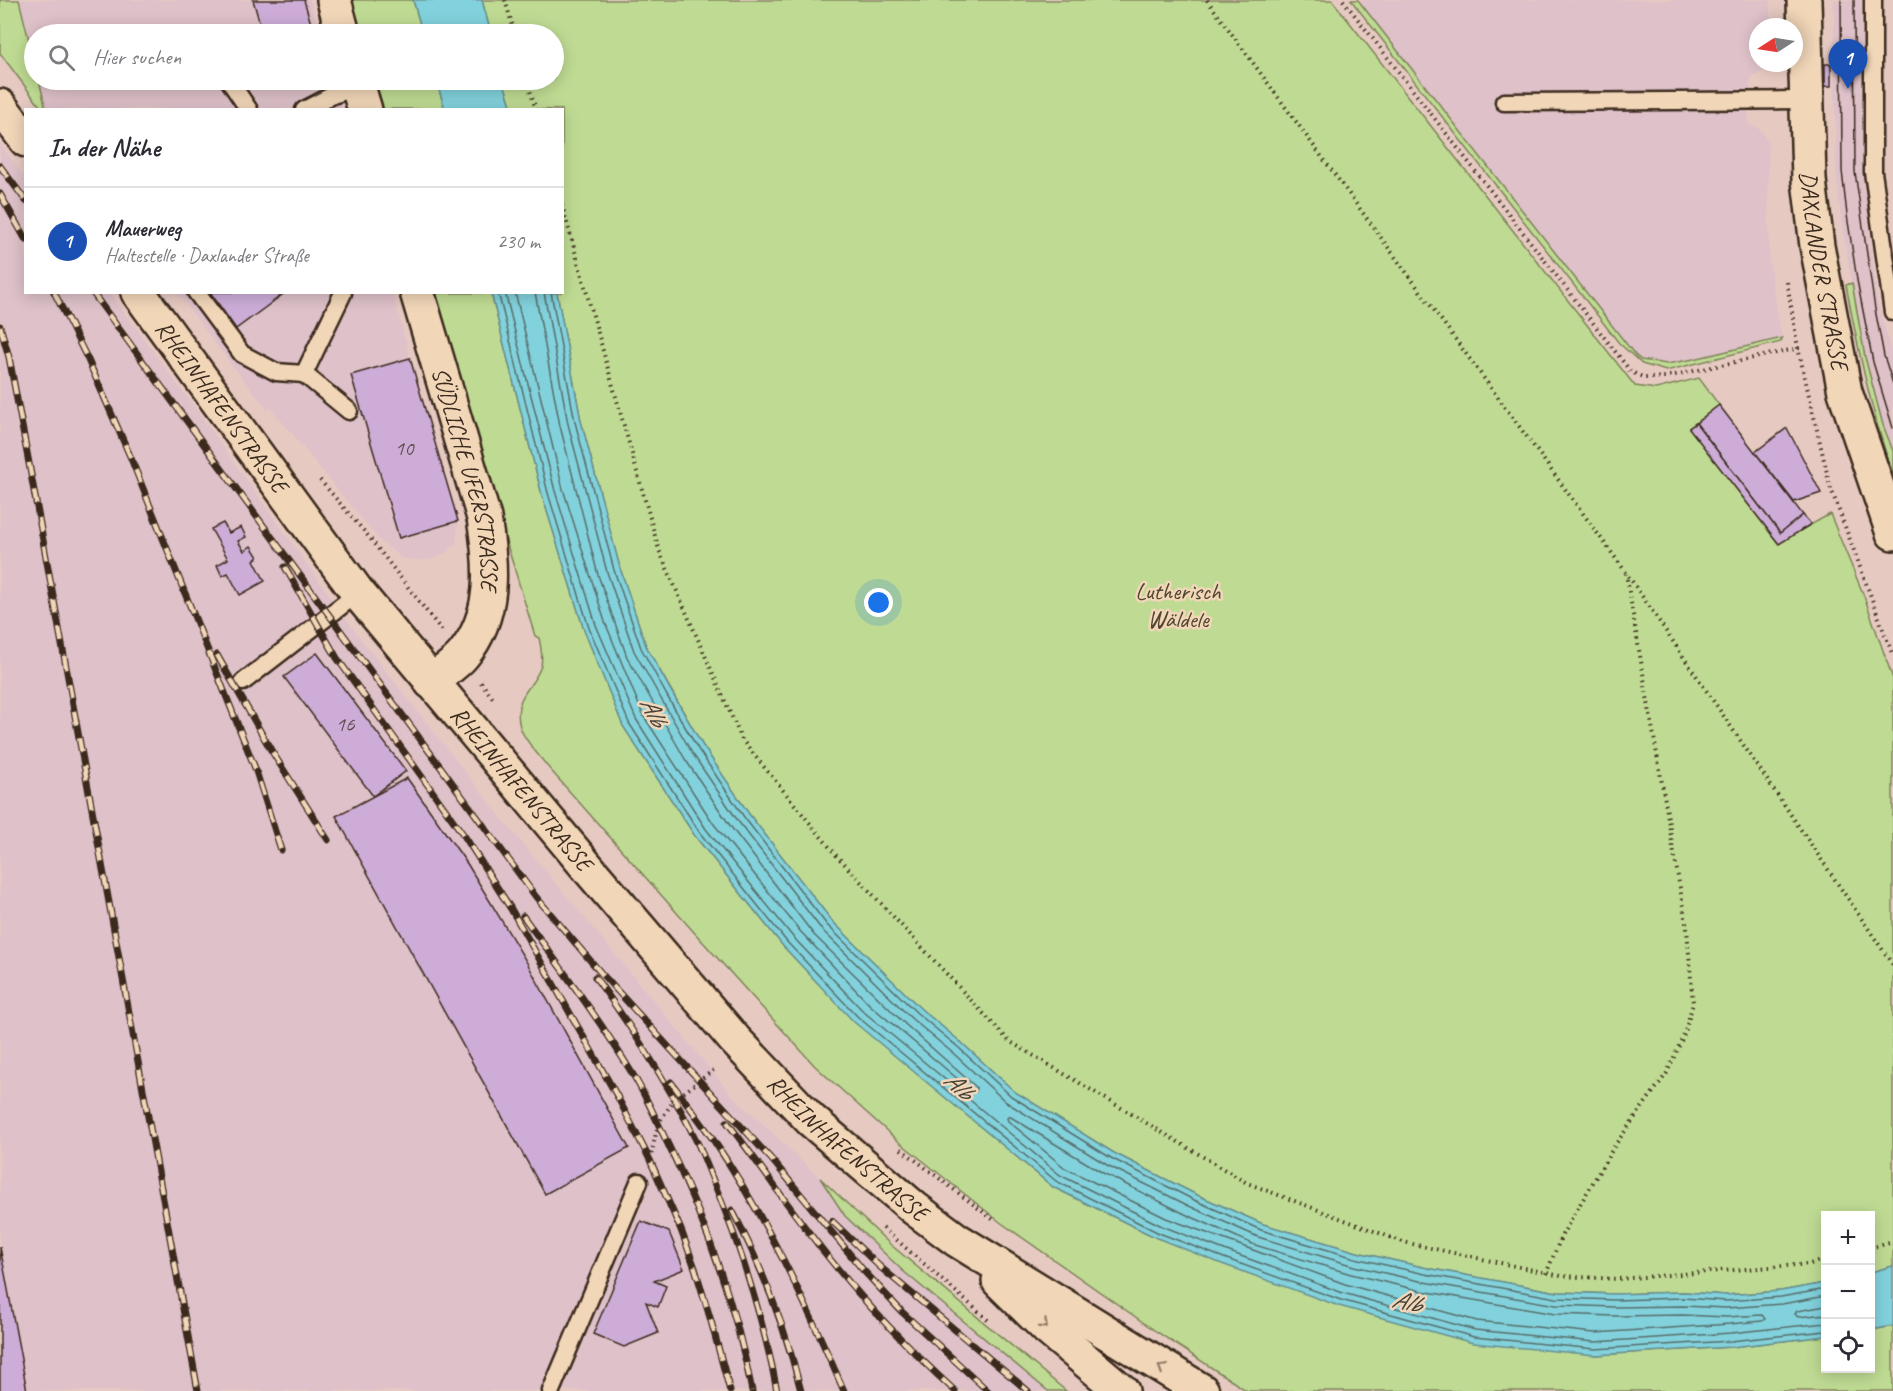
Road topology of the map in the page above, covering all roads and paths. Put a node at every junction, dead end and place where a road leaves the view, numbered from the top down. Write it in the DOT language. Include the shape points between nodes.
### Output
graph roads {
  1 [pos="334,0"];
  2 [pos="505,0"];
  3 [pos="1207,0"];
  4 [pos="1343,0"];
  5 [pos="1804,0"];
  6 [pos="1873,0"];
  7 [pos="340,24"];
  8 [pos="512,24"];
  9 [pos="236,90"];
  10 [pos="530,90"];
  11 [pos="360,92"];
  12 [pos="1806,100"];
  13 [pos="1504,102"];
  14 [pos="0,106"];
  15 [pos="248,108"];
  16 [pos="308,108"];
  17 [pos="535,108"];
  18 [pos="24,137"];
  19 [pos="564,212"];
  20 [pos="139,294"];
  21 [pos="197,294"];
  22 [pos="343,294"];
  23 [pos="418,294"];
  24 [pos="1893,312"];
  25 [pos="1834,340"];
  26 [pos="304,374"];
  27 [pos="349,411"];
  28 [pos="316,476"];
  29 [pos="1893,533"];
  30 [pos="1625,571"];
  31 [pos="358,593"];
  32 [pos="462,656"];
  33 [pos="243,682"];
  34 [pos="431,682"];
  35 [pos="496,703"];
  36 [pos="1893,965"];
  37 [pos="718,1065"];
  38 [pos="896,1146"];
  39 [pos="647,1166"];
  40 [pos="639,1182"];
  41 [pos="997,1223"];
  42 [pos="957,1240"];
  43 [pos="1893,1242"];
  44 [pos="1875,1247"];
  45 [pos="1821,1260"];
  46 [pos="1546,1274"];
  47 [pos="551,1391"];
  48 [pos="1122,1391"];
  49 [pos="1202,1391"];
  1 -- 7 [label="main road"];
  2 -- 8 [label="path"];
  3 -- 30 [label="path"];
  4 -- 25 [label="path" via="1631,372 1645,378 1666,376"];
  5 -- 12 [label="main road, DAXLANDER STRASSE"];
  6 -- 24 [label="lane" via="1873,172"];
  9 -- 15 [label="lane"];
  10 -- 17 [label="path"];
  11 -- 16 [label="lane" via="333,95"];
  12 -- 13 [label="lane"];
  12 -- 25 [label="main road, DAXLANDER STRASSE" via="1810,191"];
  14 -- 18 [label="main road"];
  19 -- 46 [label="path" via="659,550 742,740 836,855 1009,1041 1247,1183 1403,1242"];
  20 -- 31 [label="main road, RHEINHAFENSTRASSE"];
  21 -- 26 [label="lane" via="242,354 276,372"];
  22 -- 26 [label="lane"];
  23 -- 32 [label="main road, SÜDLICHE UFERSTRASSE" via="484,518 489,549 491,580 487,607 479,631"];
  25 -- 29 [label="main road, DAXLANDER STRASSE" via="1845,392"];
  26 -- 27 [label="lane"];
  28 -- 32 [label="path"];
  30 -- 36 [label="path"];
  30 -- 46 [label="path" via="1687,929 1692,1003 1668,1073 1615,1145 1562,1235"];
  31 -- 33 [label="lane"];
  31 -- 34 [label="main road, RHEINHAFENSTRASSE"];
  32 -- 34 [label="main road, SÜDLICHE UFERSTRASSE"];
  32 -- 35 [label="path"];
  34 -- 42 [label="main road, RHEINHAFENSTRASSE" via="735,1040 811,1120"];
  37 -- 39 [label="path" via="670,1105 658,1124"];
  38 -- 41 [label="path"];
  40 -- 47 [label="lane"];
  42 -- 48 [label="main road, RHEINHAFENSTRASSE, one-way" via="1047,1328"];
  49 -- 42 [label="main road, RHEINHAFENSTRASSE, one-way"];
  43 -- 44 [label="path"];
  45 -- 46 [label="path" via="1618,1279"];
}
